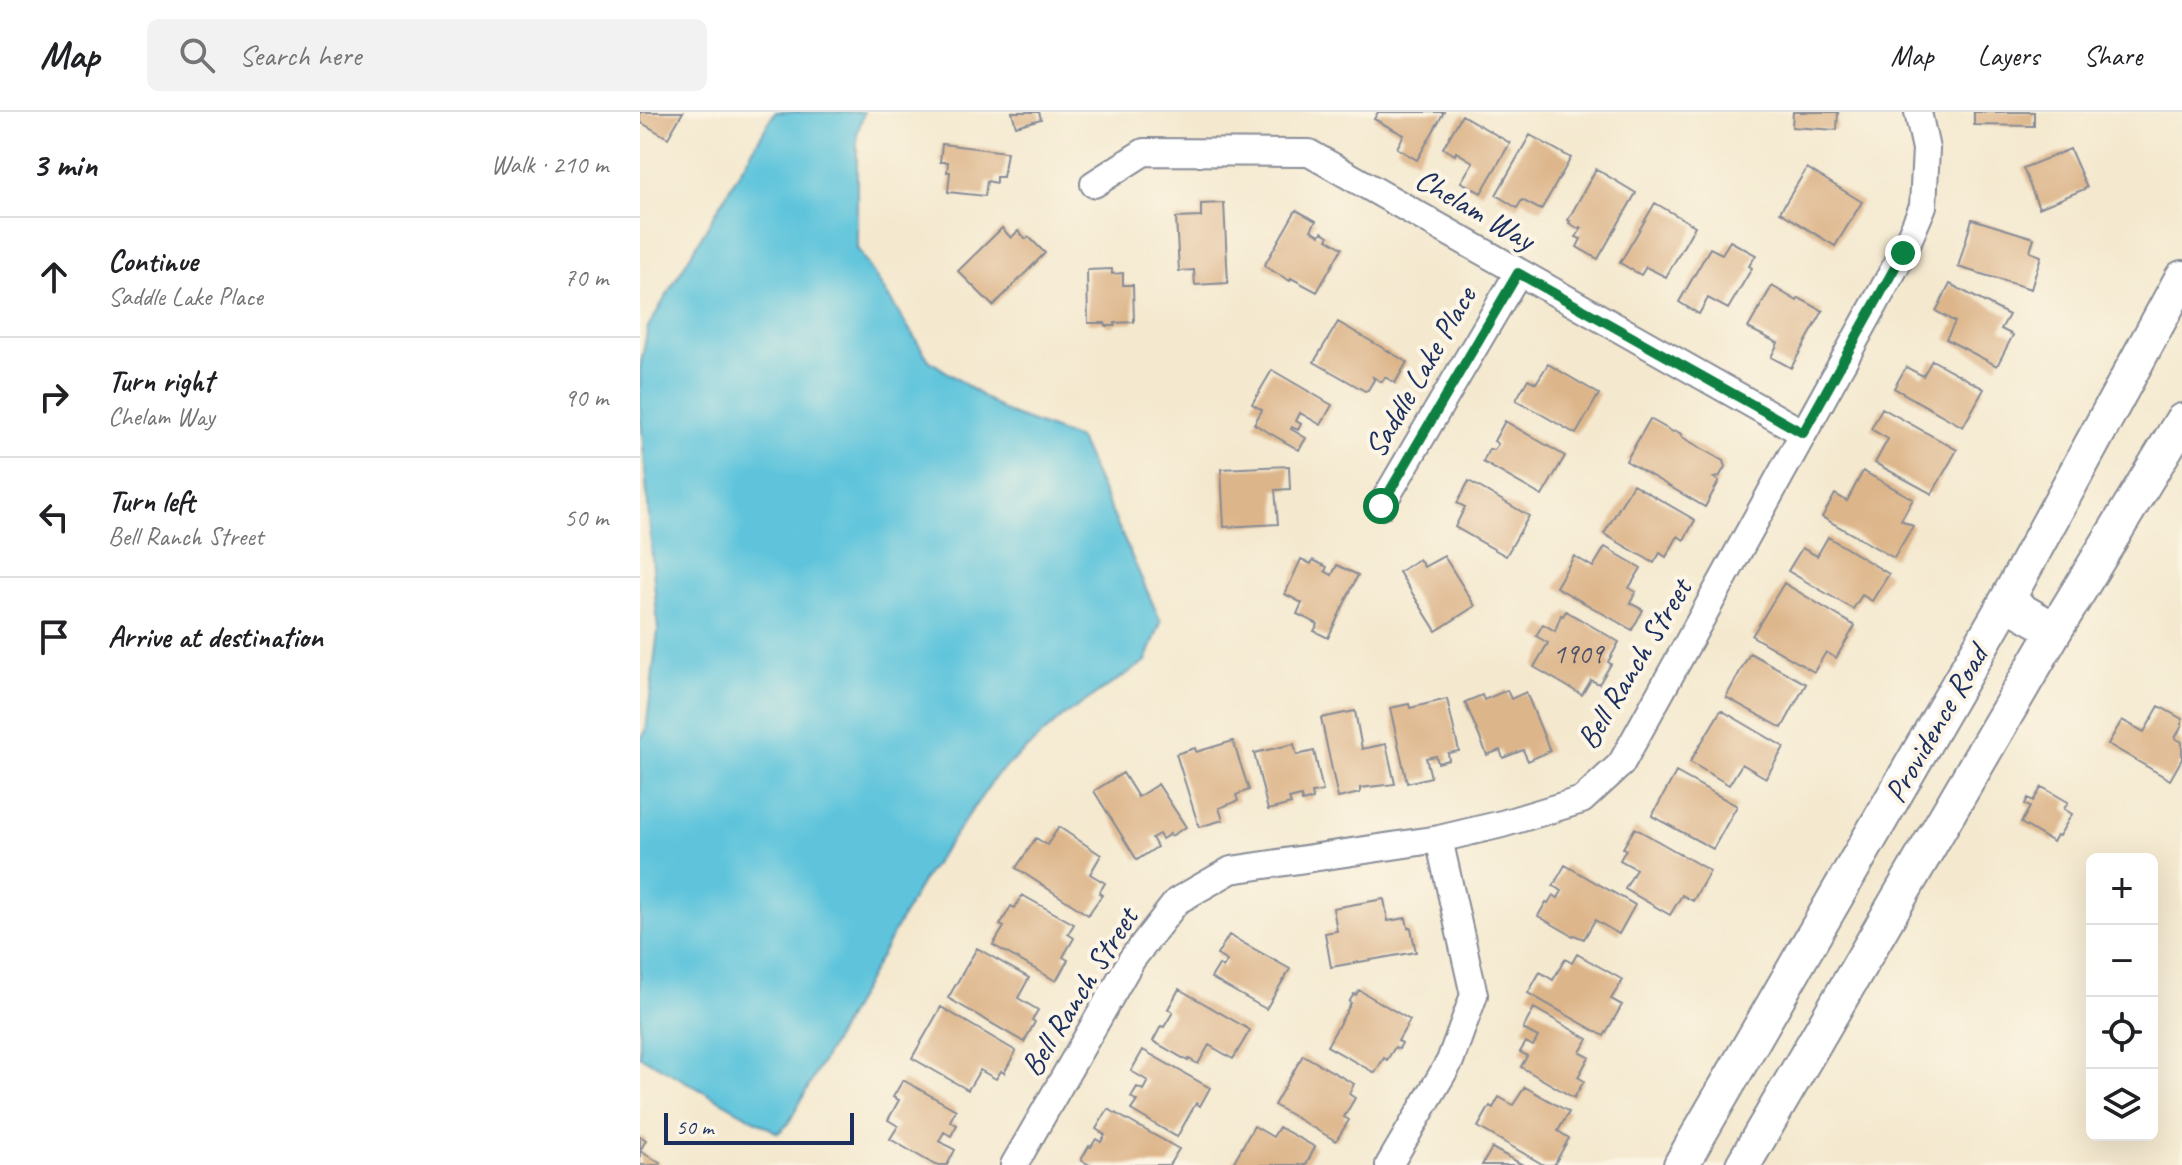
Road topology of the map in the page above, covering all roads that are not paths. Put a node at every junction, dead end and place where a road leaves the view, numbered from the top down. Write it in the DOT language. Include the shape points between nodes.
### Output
graph roads {
  1 [pos="1918,112"];
  2 [pos="1094,184"];
  3 [pos="1518,273"];
  4 [pos="2182,278"];
  5 [pos="2182,421"];
  6 [pos="1803,433"];
  7 [pos="1381,506"];
  8 [pos="2006,602"];
  9 [pos="2055,630"];
  10 [pos="1439,839"];
  11 [pos="1014,1165"];
  12 [pos="1389,1165"];
  13 [pos="1681,1165"];
  14 [pos="1743,1165"];
  1 -- 6 [label="street, Bell Ranch Street" via="1926,149 1923,206 1903,253"];
  2 -- 3 [label="street, Chelam Way" via="1144,152 1309,153"];
  3 -- 6 [label="street, Chelam Way"];
  3 -- 7 [label="street, Saddle Lake Place"];
  4 -- 8 [label="main road, Providence Road"];
  5 -- 9 [label="main road, Providence Road"];
  6 -- 10 [label="street, Bell Ranch Street" via="1621,764 1582,800"];
  8 -- 9 [label="main road"];
  8 -- 13 [label="main road, Providence Road"];
  9 -- 14 [label="main road, Providence Road"];
  10 -- 11 [label="street, Bell Ranch Street" via="1231,870 1177,901 1132,959"];
  10 -- 12 [label="street" via="1474,995 1450,1061"];
}
